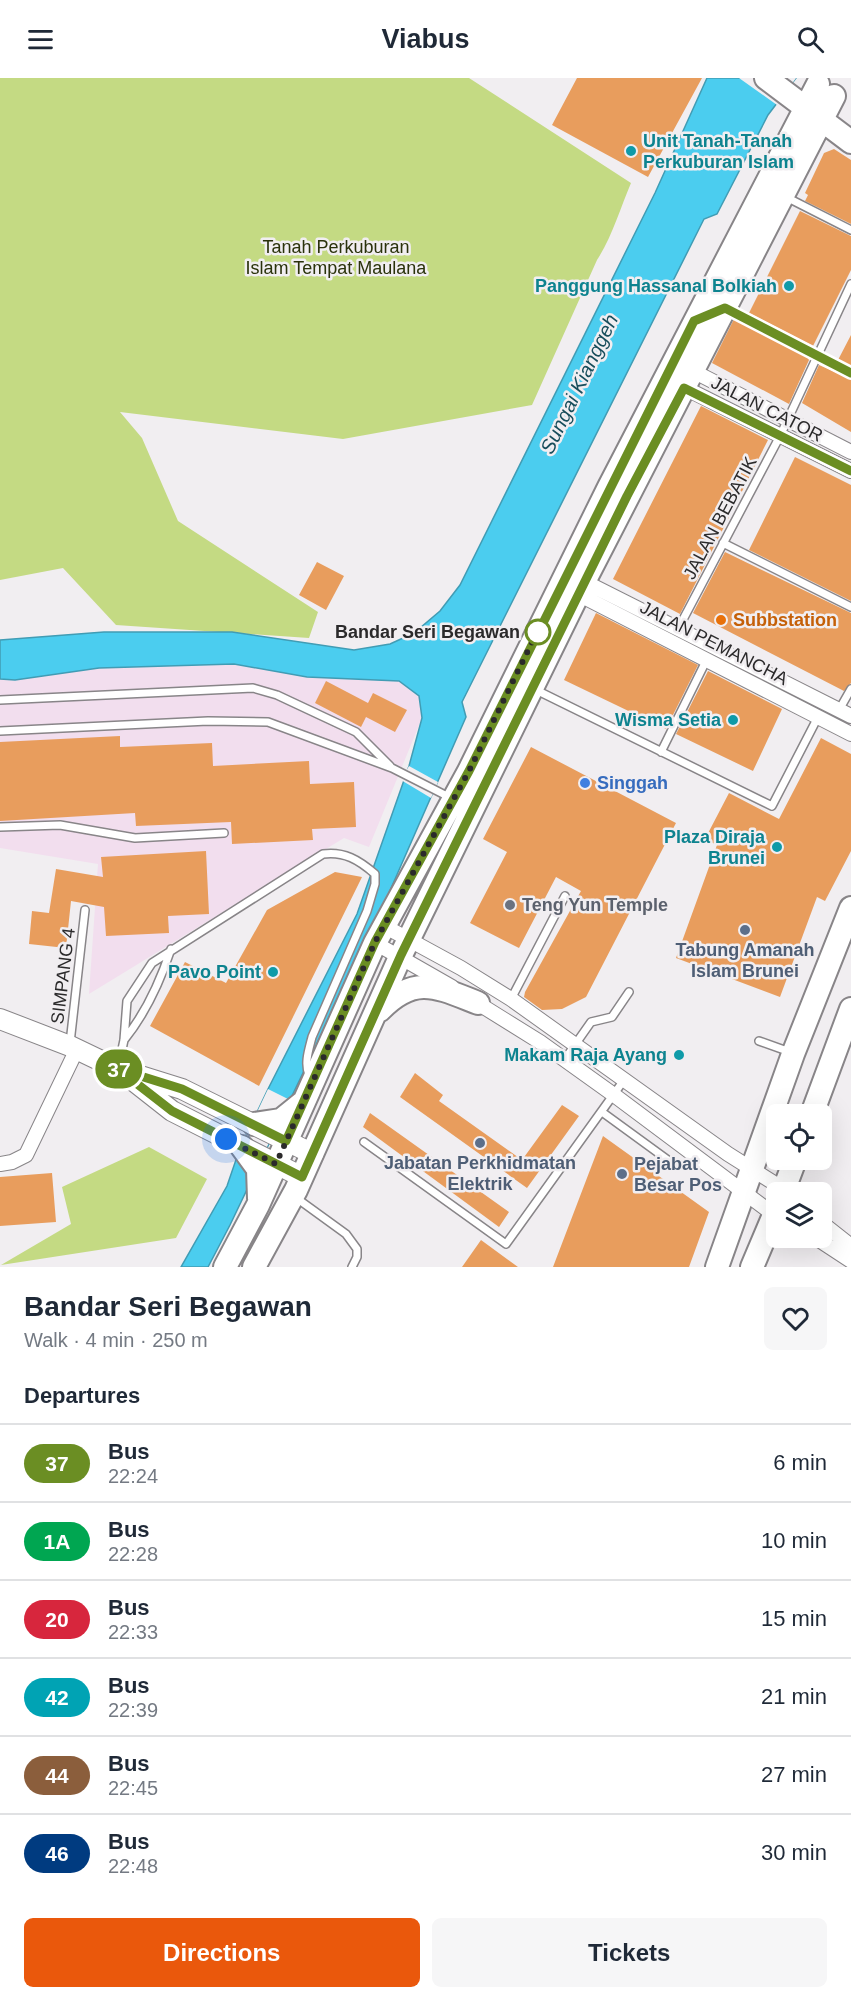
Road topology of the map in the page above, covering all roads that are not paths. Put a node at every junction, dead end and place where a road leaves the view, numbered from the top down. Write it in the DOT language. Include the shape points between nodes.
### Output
graph roads {
  1 [pos="766,78"];
  2 [pos="825,89"];
  3 [pos="808,109"];
  4 [pos="851,142"];
  5 [pos="781,195"];
  6 [pos="851,230"];
  7 [pos="851,284"];
  8 [pos="725,308"];
  9 [pos="694,321"];
  10 [pos="818,355"];
  11 [pos="851,373"];
  12 [pos="680,375"];
  13 [pos="788,420"];
  14 [pos="780,436"];
  15 [pos="851,452"];
  16 [pos="851,471"];
  17 [pos="723,543"];
  18 [pos="573,583"];
  19 [pos="851,607"];
  20 [pos="678,629"];
  21 [pos="707,659"];
  22 [pos="533,688"];
  23 [pos="851,689"];
  24 [pos="0,700"];
  25 [pos="845,713"];
  26 [pos="818,717"];
  27 [pos="0,730"];
  28 [pos="851,734"];
  29 [pos="661,752"];
  30 [pos="392,768"];
  31 [pos="446,796"];
  32 [pos="0,827"];
  33 [pos="224,833"];
  34 [pos="565,896"];
  35 [pos="851,908"];
  36 [pos="86,910"];
  37 [pos="380,934"];
  38 [pos="844,944"];
  39 [pos="405,948"];
  40 [pos="171,949"];
  41 [pos="628,992"];
  42 [pos="511,999"];
  43 [pos="478,1004"];
  44 [pos="851,1010"];
  45 [pos="0,1019"];
  46 [pos="372,1019"];
  47 [pos="124,1040"];
  48 [pos="759,1041"];
  49 [pos="574,1045"];
  50 [pos="73,1047"];
  51 [pos="794,1053"];
  52 [pos="564,1059"];
  53 [pos="118,1069"];
  54 [pos="624,1080"];
  55 [pos="308,1084"];
  56 [pos="781,1088"];
  57 [pos="614,1095"];
  58 [pos="807,1104"];
  59 [pos="816,1104"];
  60 [pos="602,1112"];
  61 [pos="246,1121"];
  62 [pos="281,1132"];
  63 [pos="364,1142"];
  64 [pos="234,1143"];
  65 [pos="313,1154"];
  66 [pos="266,1163"];
  67 [pos="672,1163"];
  68 [pos="0,1164"];
  69 [pos="752,1168"];
  70 [pos="766,1185"];
  71 [pos="297,1186"];
  72 [pos="743,1193"];
  73 [pos="766,1199"];
  74 [pos="832,1231"];
  75 [pos="766,1236"];
  76 [pos="851,1246"];
  77 [pos="831,1248"];
  78 [pos="851,1261"];
  79 [pos="225,1267"];
  80 [pos="254,1267"];
  81 [pos="352,1267"];
  82 [pos="717,1267"];
  83 [pos="752,1267"];
  1 -- 3 [label="main road"];
  2 -- 3 [label="main road"];
  3 -- 4 [label="main road"];
  3 -- 5 [label="main road"];
  3 -- 9 [label="main road"];
  5 -- 6 [label="lane"];
  5 -- 8 [label="main road"];
  7 -- 10 [label="lane, JALAN BEBATIK"];
  8 -- 9 [label="lane"];
  8 -- 10 [label="lane"];
  8 -- 12 [label="main road"];
  9 -- 12 [label="main road"];
  10 -- 11 [label="lane"];
  10 -- 13 [label="lane, JALAN BEBATIK"];
  12 -- 13 [label="street, JALAN CATOR"];
  12 -- 14 [label="street, JALAN CATOR"];
  12 -- 18 [label="main road"];
  13 -- 14 [label="lane, JALAN BEBATIK"];
  13 -- 15 [label="street, JALAN CATOR"];
  14 -- 16 [label="street, JALAN CATOR"];
  14 -- 17 [label="lane, JALAN BEBATIK"];
  17 -- 19 [label="lane"];
  17 -- 20 [label="lane, JALAN BEBATIK"];
  18 -- 20 [label="street, JALAN PEMANCHA"];
  18 -- 21 [label="street, JALAN PEMANCHA"];
  18 -- 22 [label="main road"];
  18 -- 31 [label="main road"];
  20 -- 25 [label="street, JALAN PEMANCHA"];
  21 -- 26 [label="street, JALAN PEMANCHA"];
  21 -- 29 [label="lane"];
  22 -- 29 [label="lane"];
  22 -- 39 [label="main road"];
  23 -- 25 [label="lane"];
  24 -- 30 [label="lane" via="253,688 278,695 357,732"];
  26 -- 28 [label="street, JALAN PEMANCHA"];
  26 -- 29 [label="lane" via="772,806"];
  27 -- 30 [label="lane" via="268,722"];
  30 -- 31 [label="lane"];
  31 -- 37 [label="main road"];
  32 -- 33 [label="lane" via="60,825 135,838"];
  34 -- 42 [label="lane"];
  35 -- 38 [label="main road"];
  36 -- 50 [label="lane, SIMPANG 4"];
  37 -- 39 [label="street"];
  37 -- 55 [label="main road"];
  38 -- 51 [label="main road"];
  39 -- 42 [label="street" via="461,968"];
  39 -- 43 [label="street"];
  39 -- 46 [label="main road"];
  40 -- 47 [label="lane" via="152,996"];
  40 -- 47 [label="lane" via="152,963 127,1001"];
  40 -- 55 [label="lane" via="323,855 333,853 358,860 375,874 367,910 308,1053"];
  41 -- 49 [label="lane" via="612,1017 591,1022"];
  42 -- 49 [label="street"];
  43 -- 46 [label="main road" via="435,986 417,986 402,991"];
  43 -- 52 [label="street"];
  44 -- 59 [label="main road"];
  45 -- 50 [label="main road"];
  46 -- 65 [label="main road"];
  47 -- 53 [label="lane"];
  48 -- 51 [label="lane"];
  49 -- 52 [label="lane"];
  49 -- 54 [label="street"];
  50 -- 53 [label="main road"];
  50 -- 68 [label="street" via="26,1155"];
  51 -- 56 [label="main road"];
  52 -- 57 [label="street"];
  53 -- 61 [label="main road" via="182,1089"];
  53 -- 64 [label="main road" via="172,1111"];
  54 -- 57 [label="lane"];
  54 -- 69 [label="street"];
  55 -- 62 [label="main road"];
  56 -- 58 [label="main road"];
  56 -- 69 [label="main road"];
  57 -- 60 [label="lane"];
  57 -- 72 [label="street"];
  60 -- 63 [label="lane" via="506,1244"];
  60 -- 67 [label="lane"];
  61 -- 62 [label="main road"];
  62 -- 65 [label="main road"];
  62 -- 66 [label="main road"];
  64 -- 66 [label="main road"];
  65 -- 71 [label="main road"];
  66 -- 71 [label="main road"];
  66 -- 79 [label="main road" via="258,1205"];
  69 -- 70 [label="street"];
  69 -- 72 [label="main road"];
  71 -- 80 [label="main road"];
  71 -- 81 [label="lane" via="352,1241 357,1257"];
  72 -- 73 [label="street"];
  72 -- 82 [label="main road"];
  74 -- 76 [label="street"];
  75 -- 83 [label="main road"];
  77 -- 78 [label="street"];
}
